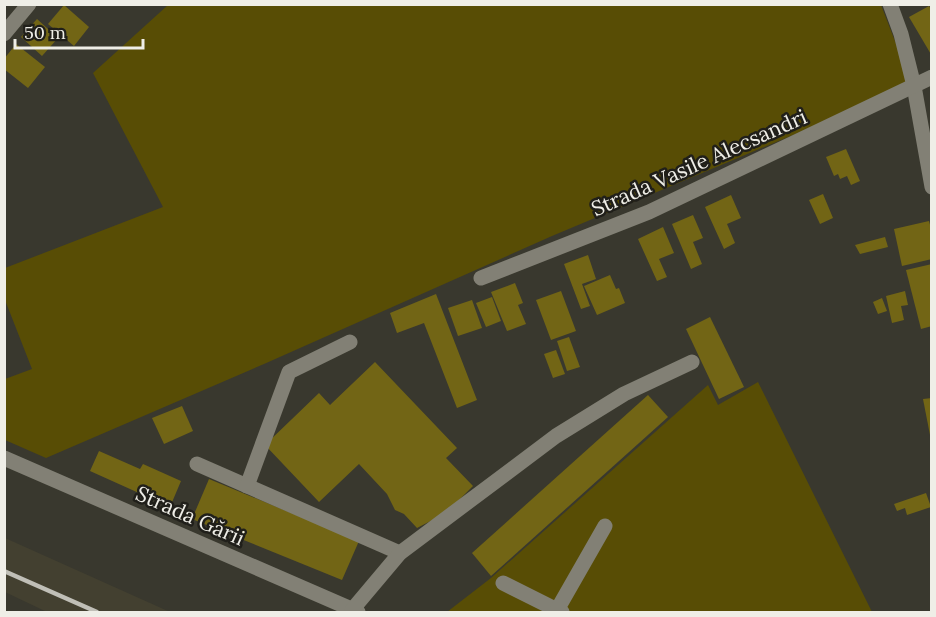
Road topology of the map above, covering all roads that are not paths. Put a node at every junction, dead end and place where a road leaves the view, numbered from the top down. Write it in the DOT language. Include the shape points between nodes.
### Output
graph roads {
  1 [pos="29,4"];
  2 [pos="890,4"];
  3 [pos="4,34"];
  4 [pos="932,77"];
  5 [pos="914,86"];
  6 [pos="932,187"];
  7 [pos="481,278"];
  8 [pos="350,342"];
  9 [pos="692,362"];
  10 [pos="4,458"];
  11 [pos="197,464"];
  12 [pos="246,486"];
  13 [pos="605,526"];
  14 [pos="400,554"];
  15 [pos="503,582"];
  16 [pos="355,611"];
  17 [pos="558,612"];
  1 -- 3 [label="street"];
  2 -- 5 [label="street"];
  4 -- 5 [label="street, Strada Vasile Alecsandri"];
  5 -- 6 [label="street"];
  5 -- 7 [label="street, Strada Vasile Alecsandri" via="649,212"];
  8 -- 12 [label="street" via="289,372"];
  9 -- 14 [label="street" via="624,394 556,436"];
  10 -- 16 [label="street, Strada Gării"];
  11 -- 12 [label="street"];
  12 -- 14 [label="street"];
  13 -- 17 [label="street"];
  14 -- 16 [label="street"];
  15 -- 17 [label="street"];
}
